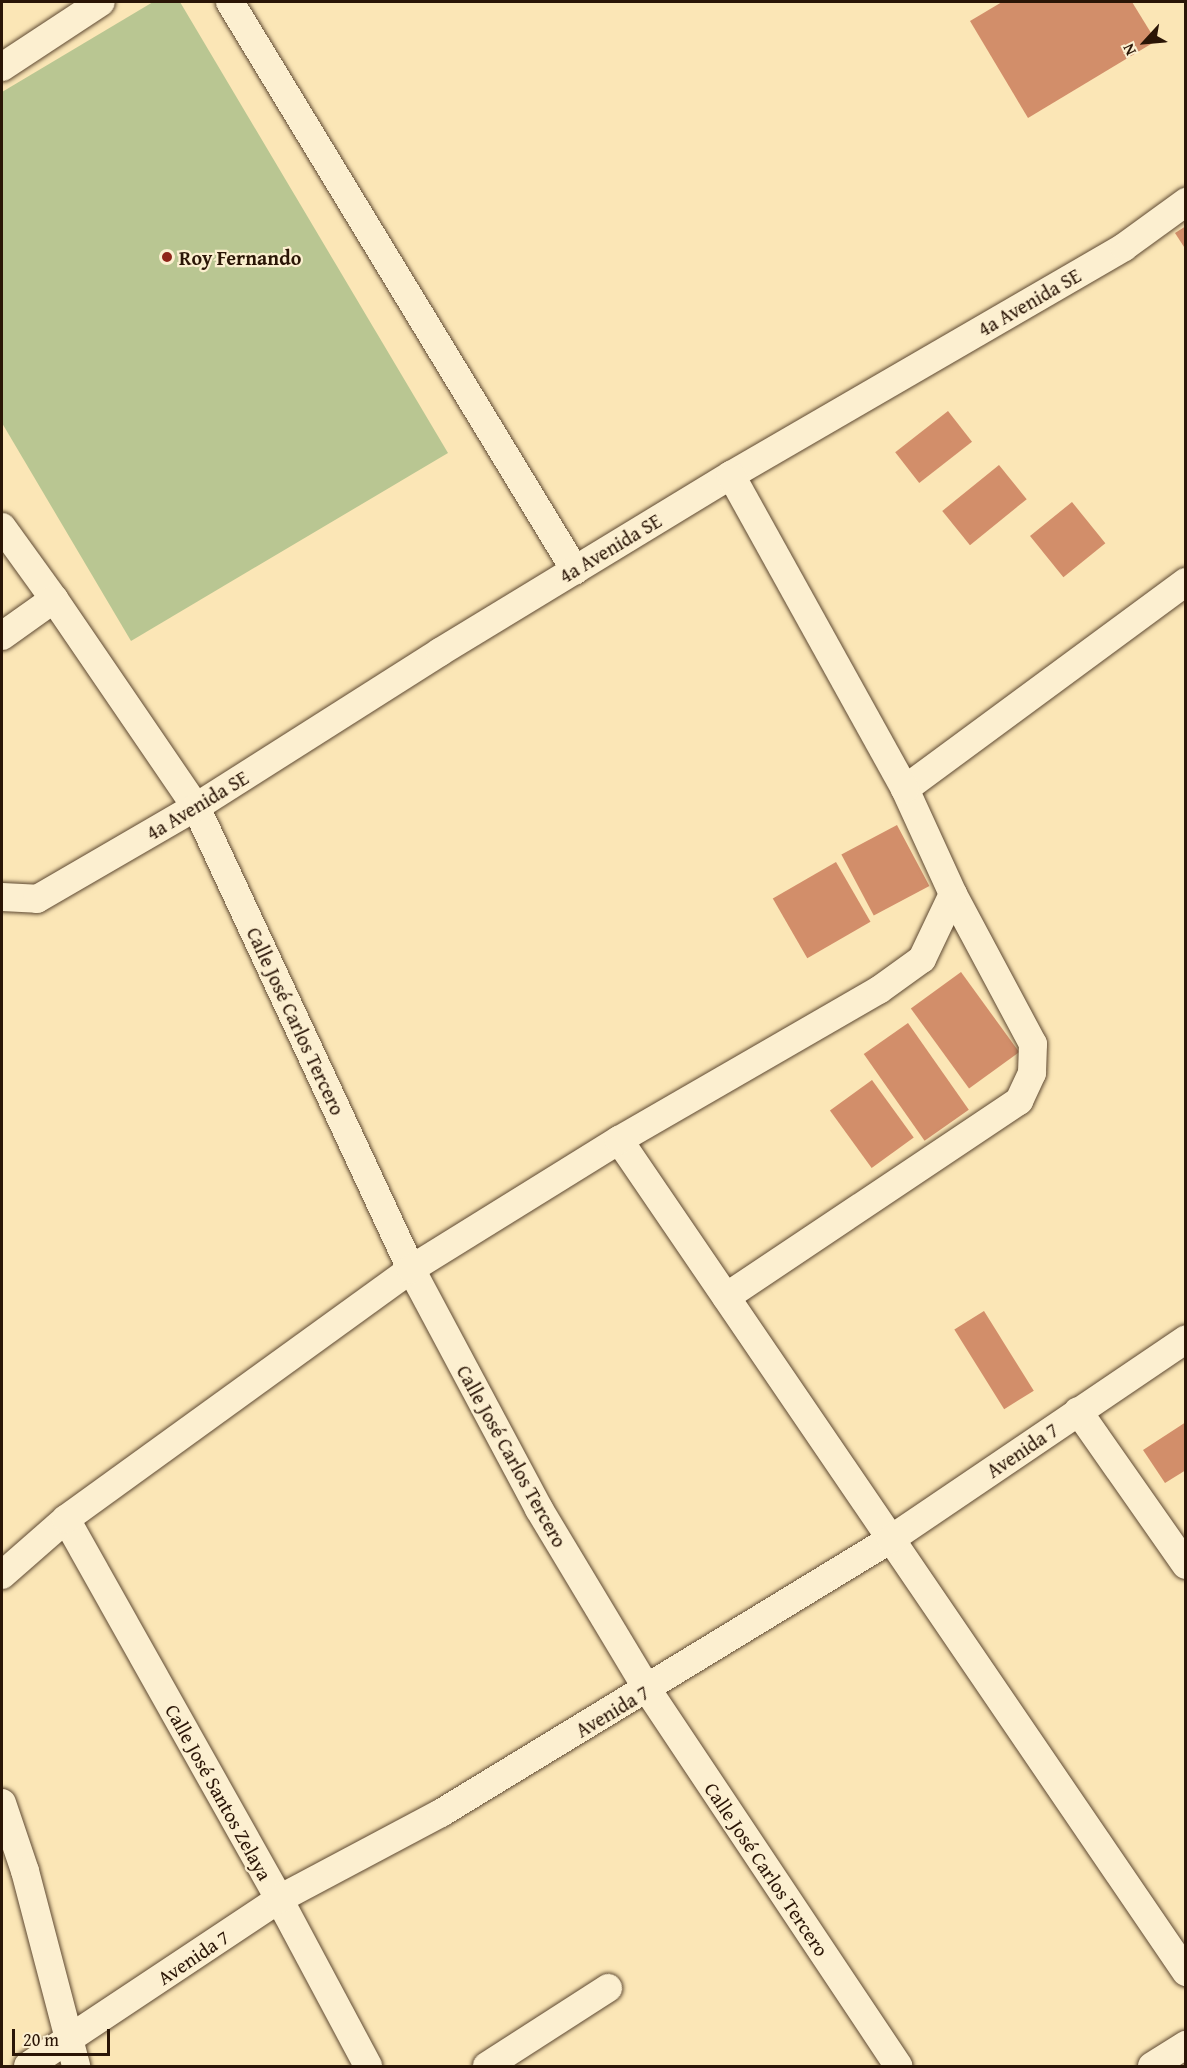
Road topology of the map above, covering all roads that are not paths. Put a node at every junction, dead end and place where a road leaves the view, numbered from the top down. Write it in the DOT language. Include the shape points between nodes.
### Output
graph roads {
  1 [pos="101,2"];
  2 [pos="230,2"];
  3 [pos="2,67"];
  4 [pos="1185,202"];
  5 [pos="731,475"];
  6 [pos="2,527"];
  7 [pos="575,570"];
  8 [pos="1185,582"];
  9 [pos="54,599"];
  10 [pos="2,636"];
  11 [pos="905,789"];
  12 [pos="196,807"];
  13 [pos="953,894"];
  14 [pos="2,897"];
  15 [pos="618,1140"];
  16 [pos="411,1269"];
  17 [pos="726,1297"];
  18 [pos="1185,1339"];
  19 [pos="1078,1411"];
  20 [pos="66,1519"];
  21 [pos="891,1539"];
  22 [pos="1185,1565"];
  23 [pos="2,1575"];
  24 [pos="648,1689"];
  25 [pos="2,1803"];
  26 [pos="279,1899"];
  27 [pos="1185,1972"];
  28 [pos="608,1988"];
  29 [pos="1185,2045"];
  30 [pos="72,2054"];
  31 [pos="28,2067"];
  32 [pos="368,2067"];
  33 [pos="487,2067"];
  34 [pos="898,2067"];
  35 [pos="1152,2067"];
  1 -- 3 [label="street"];
  2 -- 7 [label="street"];
  4 -- 5 [label="street, 4a Avenida SE" via="1124,247"];
  5 -- 7 [label="street, 4a Avenida SE"];
  5 -- 11 [label="street"];
  6 -- 9 [label="street, Calle José Carlos Tercero"];
  7 -- 12 [label="street, 4a Avenida SE"];
  8 -- 11 [label="street"];
  9 -- 10 [label="street"];
  9 -- 12 [label="street, Calle José Carlos Tercero"];
  11 -- 13 [label="street"];
  12 -- 14 [label="street, 4a Avenida SE" via="37,899"];
  12 -- 16 [label="street, Calle José Carlos Tercero"];
  13 -- 15 [label="street" via="922,959 879,990"];
  13 -- 17 [label="street" via="1033,1044 1032,1073 1019,1101"];
  15 -- 16 [label="street"];
  15 -- 17 [label="street"];
  16 -- 20 [label="street"];
  16 -- 24 [label="street, Calle José Carlos Tercero" via="539,1509"];
  17 -- 21 [label="street"];
  18 -- 19 [label="street, Avenida 7"];
  19 -- 21 [label="street, Avenida 7"];
  19 -- 22 [label="street"];
  20 -- 23 [label="street"];
  20 -- 26 [label="street, Calle José Santos Zelaya"];
  21 -- 24 [label="street, Avenida 7"];
  21 -- 27 [label="street"];
  24 -- 26 [label="street, Avenida 7" via="441,1813"];
  24 -- 34 [label="street, Calle José Carlos Tercero"];
  25 -- 30 [label="street" via="25,1871"];
  26 -- 30 [label="street, Avenida 7"];
  26 -- 32 [label="street, Calle José Santos Zelaya"];
  28 -- 33 [label="street"];
  29 -- 35 [label="street"];
  30 -- 31 [label="street, Avenida 7"];
}
